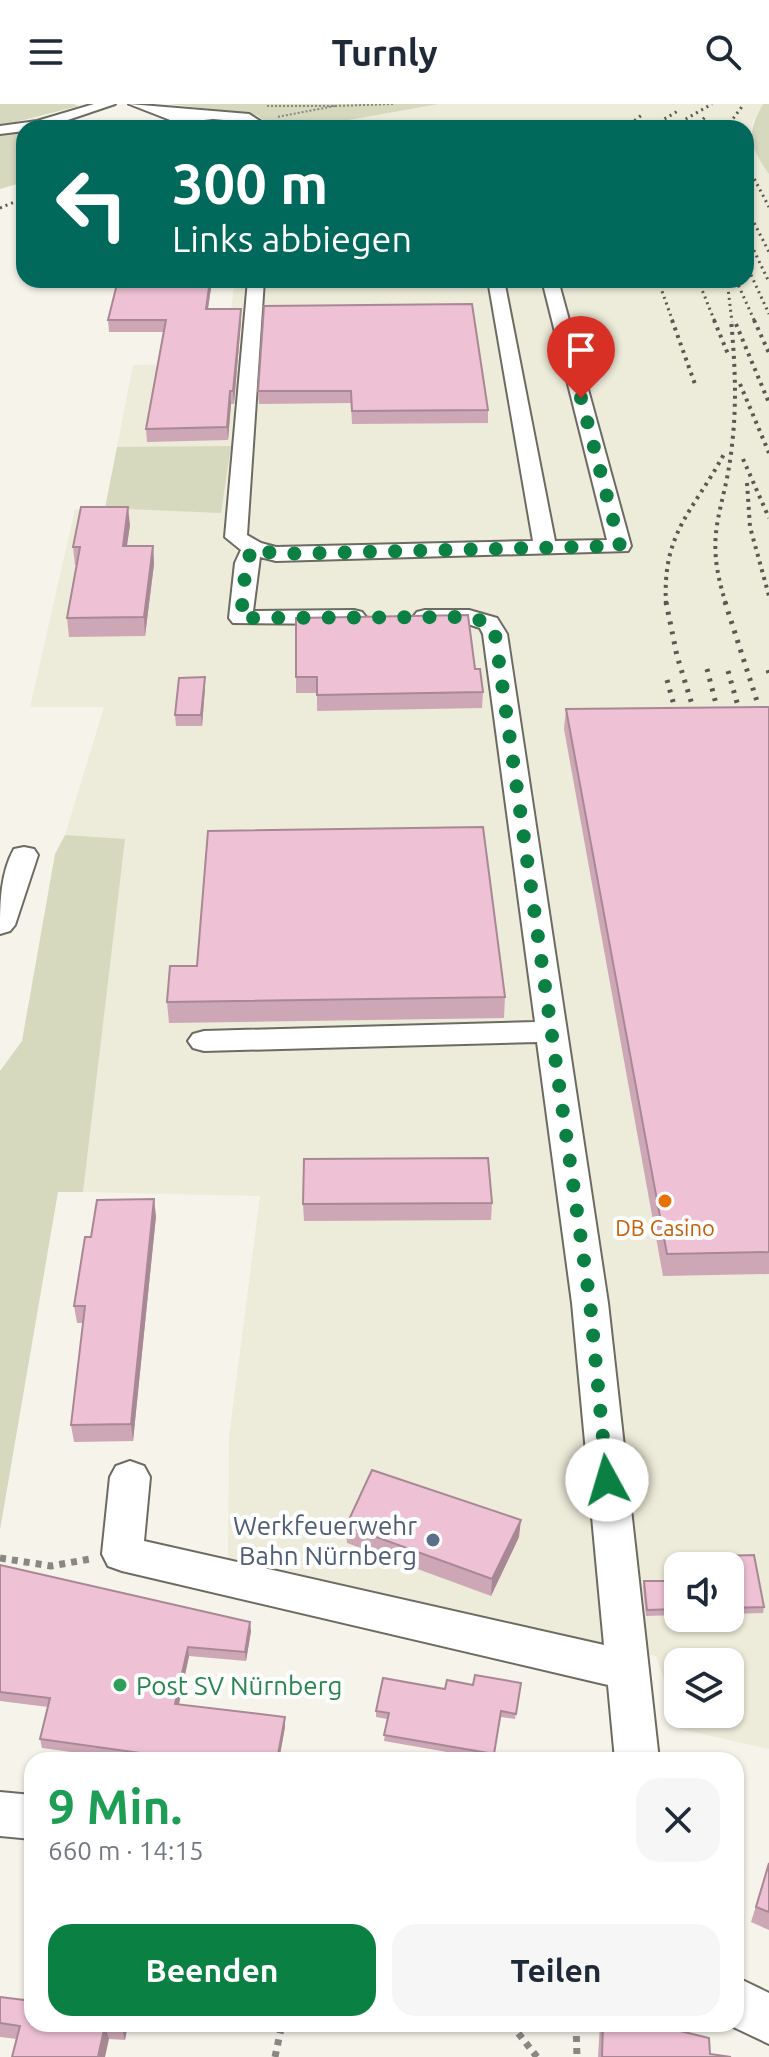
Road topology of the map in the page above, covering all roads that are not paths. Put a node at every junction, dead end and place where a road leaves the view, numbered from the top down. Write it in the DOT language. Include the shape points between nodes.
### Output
graph roads {
  1 [pos="108,104"];
  2 [pos="136,104"];
  3 [pos="53,120"];
  4 [pos="238,120"];
  5 [pos="255,288"];
  6 [pos="497,288"];
  7 [pos="552,288"];
  8 [pos="253,548"];
  9 [pos="545,548"];
  10 [pos="24,855"];
  11 [pos="0,925"];
  12 [pos="551,1032"];
  13 [pos="204,1041"];
  14 [pos="130,1477"];
  15 [pos="627,1670"];
  16 [pos="636,1752"];
  17 [pos="0,1814"];
  18 [pos="24,1816"];
  19 [pos="744,2006"];
  20 [pos="769,2019"];
  1 -- 3 [label="street"];
  2 -- 4 [label="street"];
  5 -- 8 [label="street" via="236,537"];
  6 -- 9 [label="street"];
  7 -- 9 [label="street" via="620,546"];
  8 -- 9 [label="street" via="276,554"];
  8 -- 12 [label="street" via="246,563 241,618 469,617 489,623 495,634"];
  10 -- 11 [label="street"];
  12 -- 13 [label="street"];
  12 -- 15 [label="street" via="590,1303"];
  14 -- 15 [label="street" via="122,1554"];
  15 -- 16 [label="street"];
  17 -- 18 [label="street"];
  19 -- 20 [label="street"];
}
